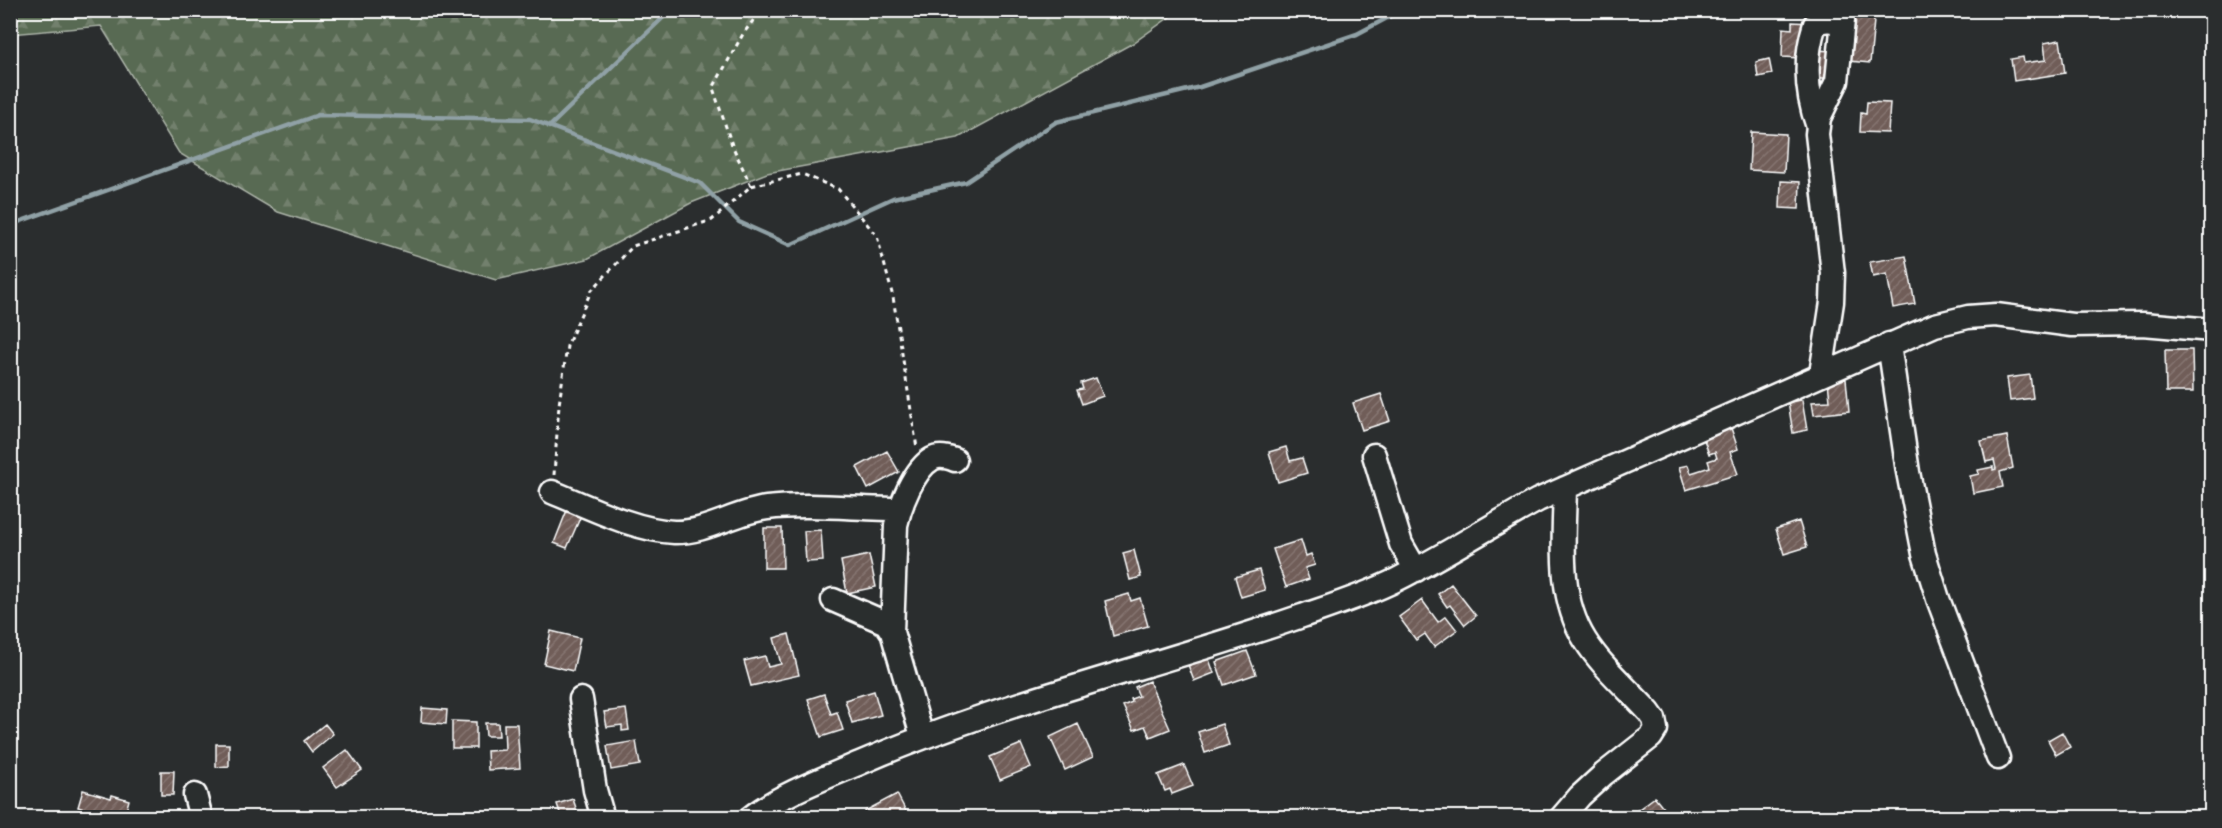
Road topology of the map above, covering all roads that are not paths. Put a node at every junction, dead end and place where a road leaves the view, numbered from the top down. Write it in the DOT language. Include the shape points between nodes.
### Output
graph roads {
  1 [pos="1843,17"];
  2 [pos="1818,127"];
  3 [pos="2211,330"];
  4 [pos="1889,344"];
  5 [pos="1821,374"];
  6 [pos="1374,455"];
  7 [pos="955,460"];
  8 [pos="1565,488"];
  9 [pos="552,492"];
  10 [pos="900,508"];
  11 [pos="1416,570"];
  12 [pos="833,600"];
  13 [pos="892,632"];
  14 [pos="580,699"];
  15 [pos="922,736"];
  16 [pos="1998,758"];
  17 [pos="195,795"];
  18 [pos="201,818"];
  19 [pos="603,818"];
  20 [pos="750,818"];
  21 [pos="1561,818"];
  1 -- 2 [label="street" via="1837,81"];
  1 -- 2 [label="street" via="1815,24 1811,37 1809,99"];
  2 -- 5 [label="street" via="1833,273"];
  3 -- 4 [label="street" via="2143,324 2072,325 1996,315 1935,325"];
  4 -- 5 [label="street"];
  4 -- 16 [label="street" via="1924,554"];
  5 -- 8 [label="street"];
  6 -- 11 [label="street" via="1401,544"];
  7 -- 10 [label="street" via="945,456 932,459 921,469"];
  8 -- 11 [label="street" via="1488,526"];
  8 -- 21 [label="street" via="1566,593 1575,622 1586,642 1649,712 1656,729 1652,737 1604,774"];
  9 -- 10 [label="street" via="614,517 672,532 688,532 768,508"];
  10 -- 13 [label="street"];
  11 -- 15 [label="street" via="1300,617"];
  12 -- 13 [label="street" via="886,623"];
  13 -- 15 [label="street"];
  14 -- 19 [label="street"];
  15 -- 20 [label="street" via="831,775"];
  17 -- 18 [label="street"];
}
